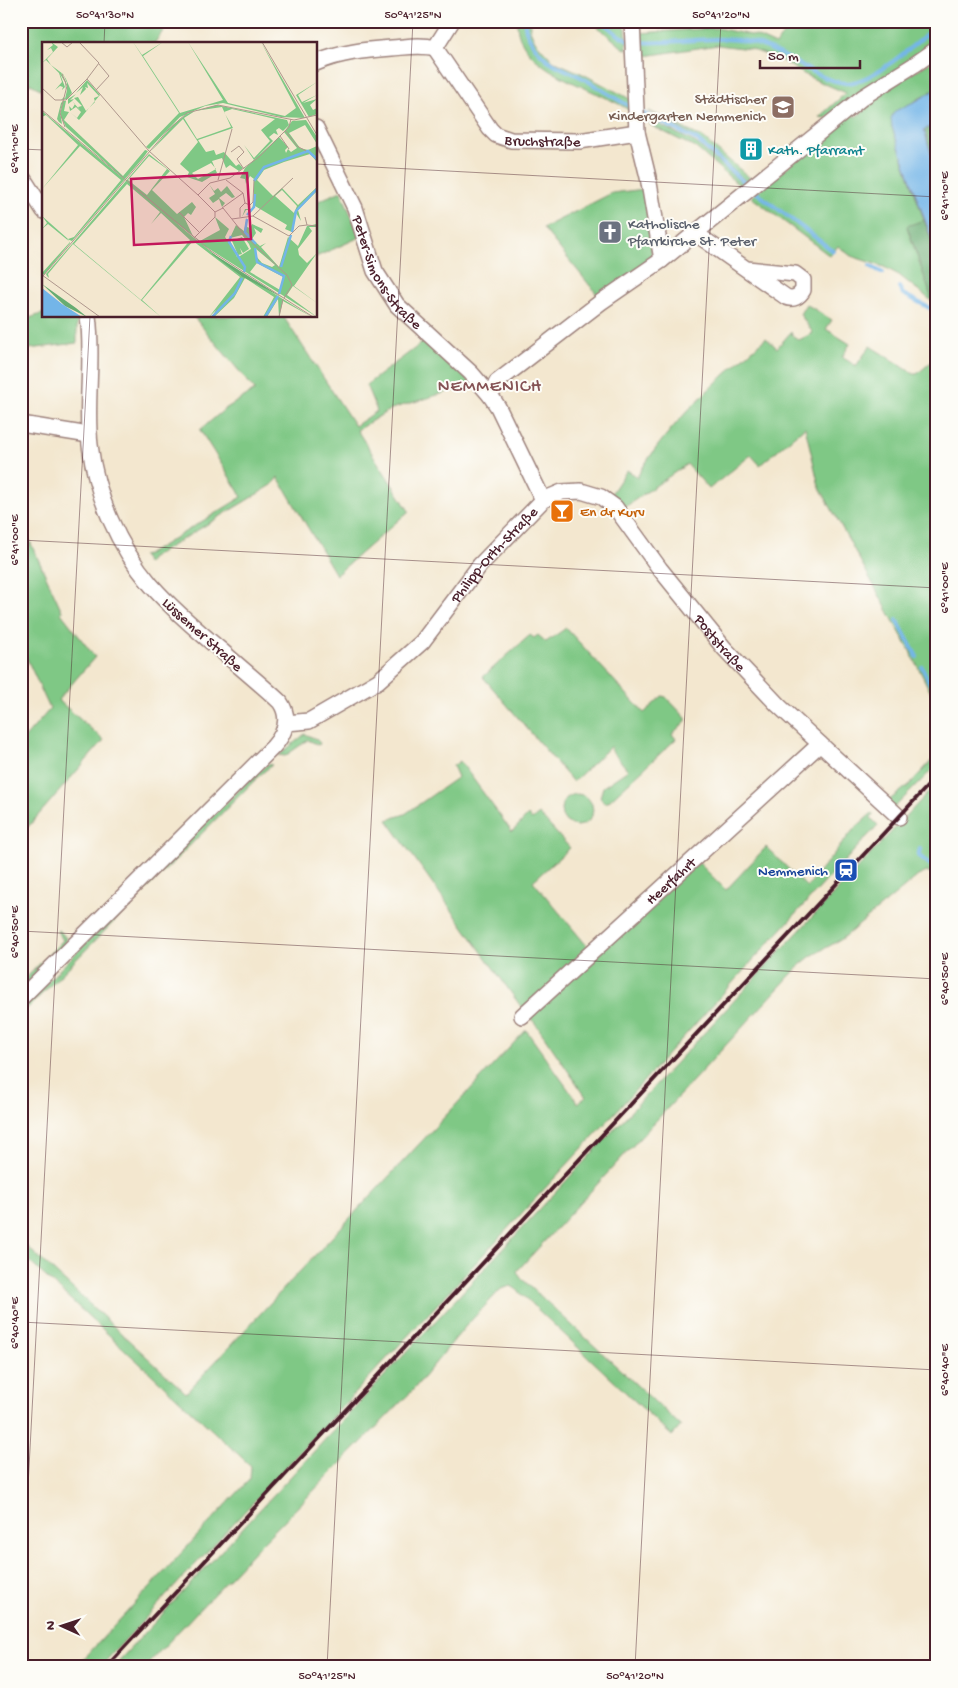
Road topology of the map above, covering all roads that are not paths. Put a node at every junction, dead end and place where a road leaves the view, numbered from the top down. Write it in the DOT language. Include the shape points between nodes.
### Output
graph roads {
  1 [pos="452,21"];
  2 [pos="632,26"];
  3 [pos="435,48"];
  4 [pos="937,49"];
  5 [pos="318,62"];
  6 [pos="318,132"];
  7 [pos="636,132"];
  8 [pos="21,175"];
  9 [pos="42,207"];
  10 [pos="695,232"];
  11 [pos="662,260"];
  12 [pos="747,269"];
  13 [pos="88,318"];
  14 [pos="490,395"];
  15 [pos="21,424"];
  16 [pos="89,435"];
  17 [pos="543,500"];
  18 [pos="286,724"];
  19 [pos="820,744"];
  20 [pos="899,817"];
  21 [pos="21,998"];
  22 [pos="522,1016"];
  1 -- 3 [label="street"];
  2 -- 7 [label="street"];
  3 -- 5 [label="street" via="419,46 355,51"];
  3 -- 7 [label="street, Bruchstraße" via="496,135 511,140 562,141"];
  4 -- 10 [label="street" via="863,97"];
  6 -- 14 [label="street, Peter-Simons-Straße" via="355,208 375,271 397,305 471,373"];
  7 -- 11 [label="street" via="648,177"];
  8 -- 9 [label="street"];
  10 -- 11 [label="street"];
  10 -- 12 [label="street"];
  11 -- 14 [label="street" via="502,378"];
  13 -- 16 [label="street, Lüssemer Straße"];
  14 -- 17 [label="street, Philipp-Orth-Straße"];
  15 -- 16 [label="street"];
  16 -- 18 [label="street, Lüssemer Straße" via="103,500 136,564 162,597 280,702"];
  17 -- 18 [label="street, Philipp-Orth-Straße" via="480,565 422,642 378,681 310,721"];
  17 -- 19 [label="street, Poststraße" via="574,490 595,494 618,510 714,636 778,705"];
  18 -- 21 [label="street" via="283,735 273,747"];
  19 -- 20 [label="street, Poststraße"];
  19 -- 22 [label="street, Heerfahrt"];
}
